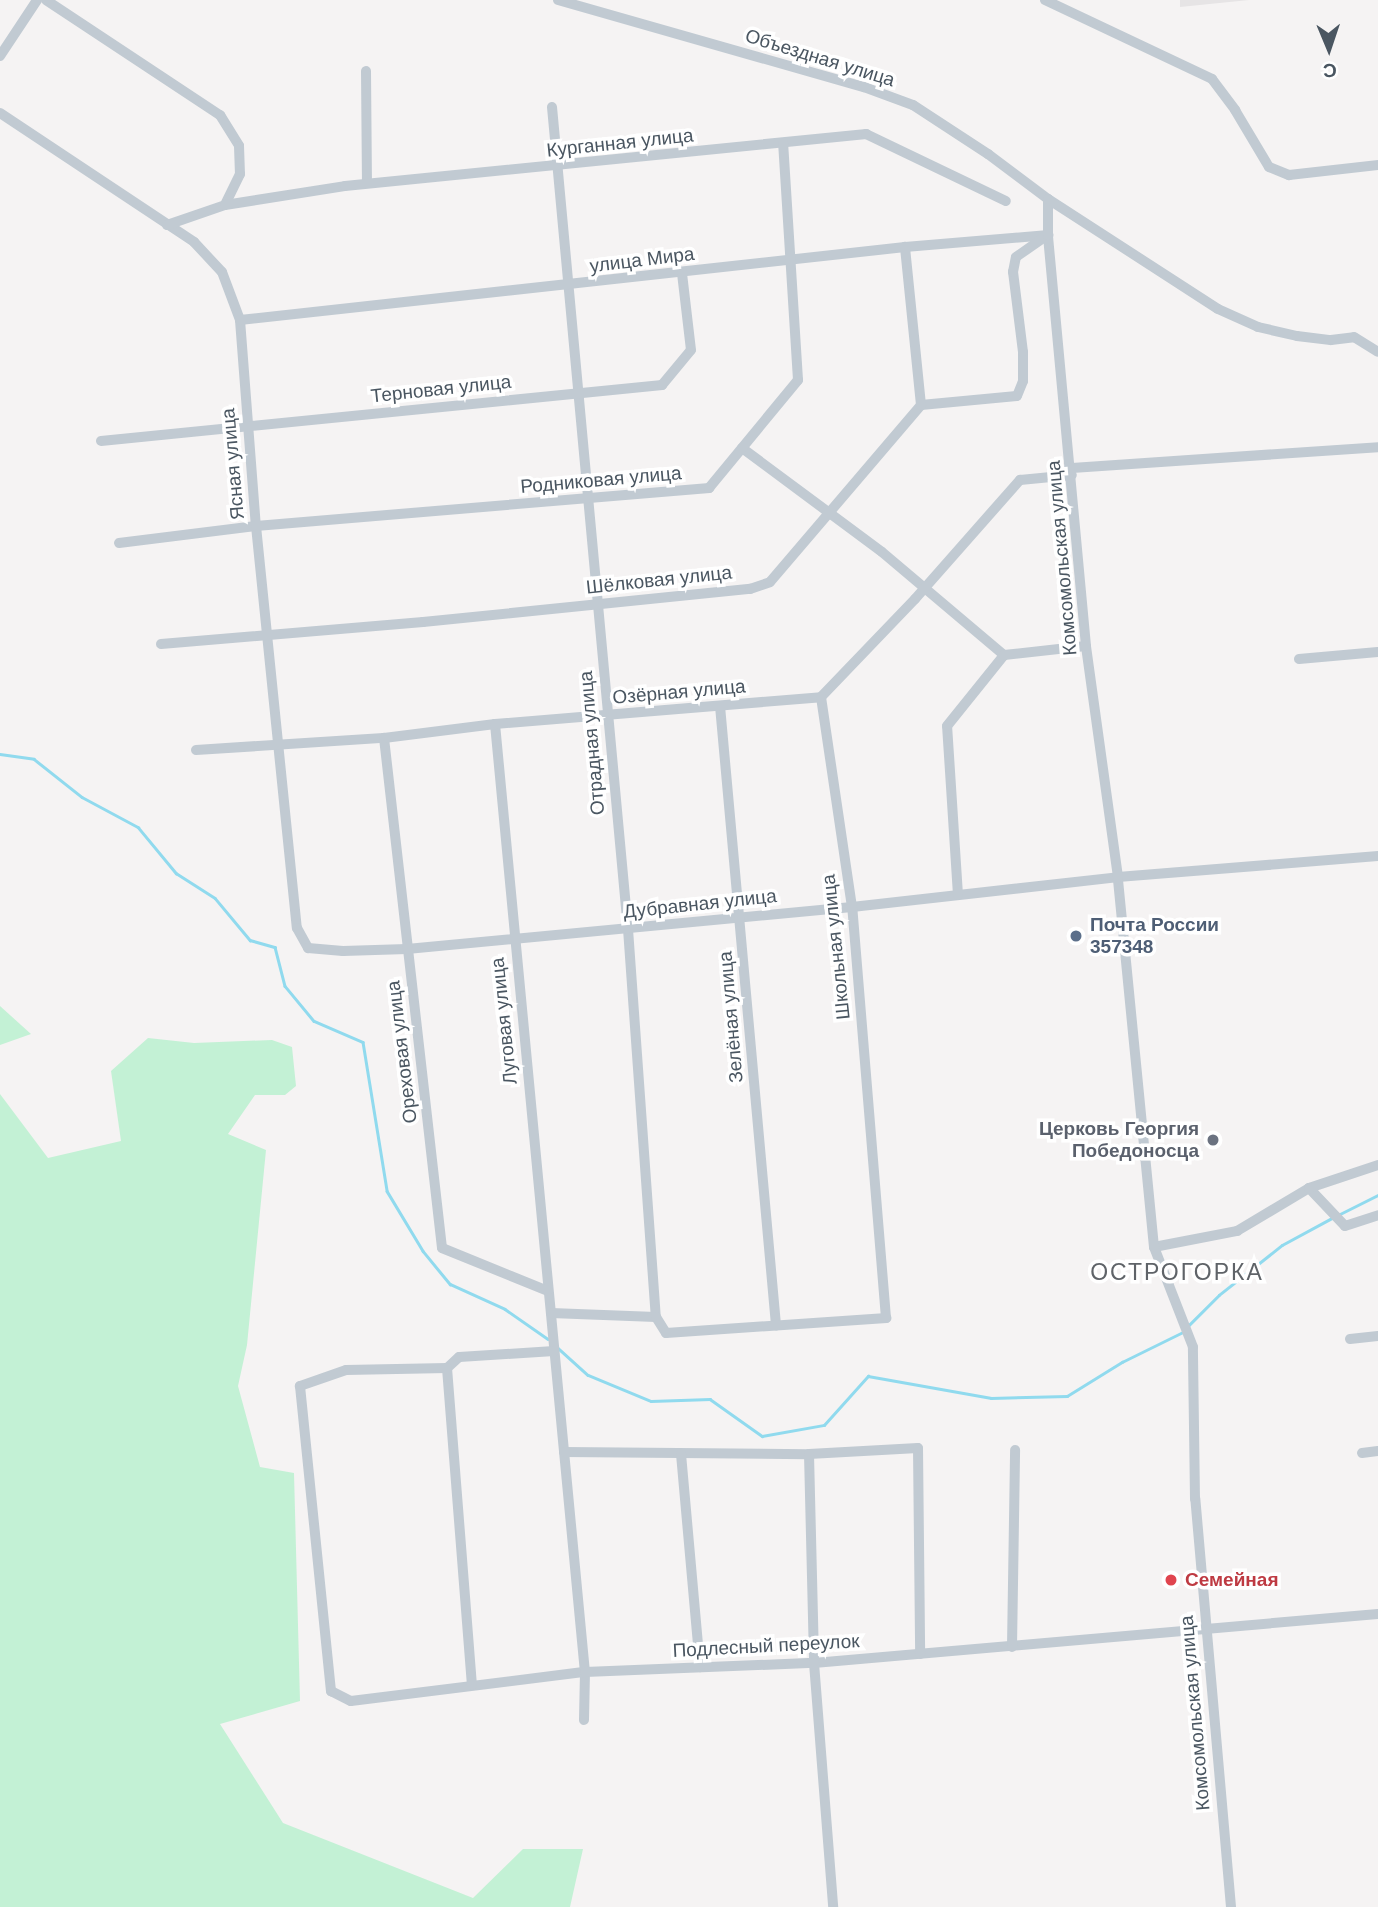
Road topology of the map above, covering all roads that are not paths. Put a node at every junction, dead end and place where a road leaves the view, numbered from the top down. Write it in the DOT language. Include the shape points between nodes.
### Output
graph roads {
  1 [pos="37,0"];
  2 [pos="46,0"];
  3 [pos="558,0"];
  4 [pos="1045,0"];
  5 [pos="0,56"];
  6 [pos="366,71"];
  7 [pos="552,107"];
  8 [pos="0,113"];
  9 [pos="782,143"];
  10 [pos="1378,165"];
  11 [pos="556,167"];
  12 [pos="367,183"];
  13 [pos="1048,199"];
  14 [pos="1006,201"];
  15 [pos="225,205"];
  16 [pos="167,225"];
  17 [pos="1048,235"];
  18 [pos="905,247"];
  19 [pos="792,260"];
  20 [pos="682,273"];
  21 [pos="568,286"];
  22 [pos="240,320"];
  23 [pos="1378,352"];
  24 [pos="577,393"];
  25 [pos="921,405"];
  26 [pos="247,426"];
  27 [pos="101,441"];
  28 [pos="1378,447"];
  29 [pos="742,448"];
  30 [pos="1072,471"];
  31 [pos="587,499"];
  32 [pos="829,513"];
  33 [pos="256,526"];
  34 [pos="119,542"];
  35 [pos="923,588"];
  36 [pos="597,604"];
  37 [pos="267,633"];
  38 [pos="161,644"];
  39 [pos="1086,646"];
  40 [pos="1378,652"];
  41 [pos="1004,655"];
  42 [pos="1299,659"];
  43 [pos="821,697"];
  44 [pos="720,706"];
  45 [pos="607,716"];
  46 [pos="495,724"];
  47 [pos="384,738"];
  48 [pos="280,745"];
  49 [pos="195,750"];
  50 [pos="1378,856"];
  51 [pos="1118,877"];
  52 [pos="958,895"];
  53 [pos="852,907"];
  54 [pos="739,917"];
  55 [pos="296,928"];
  56 [pos="628,929"];
  57 [pos="513,939"];
  58 [pos="407,949"];
  59 [pos="1378,1165"];
  60 [pos="1309,1188"];
  61 [pos="1378,1215"];
  62 [pos="1154,1247"];
  63 [pos="548,1291"];
  64 [pos="551,1313"];
  65 [pos="656,1317"];
  66 [pos="776,1325"];
  67 [pos="1378,1336"];
  68 [pos="1350,1339"];
  69 [pos="554,1351"];
  70 [pos="447,1368"];
  71 [pos="1015,1450"];
  72 [pos="1378,1451"];
  73 [pos="564,1452"];
  74 [pos="1362,1453"];
  75 [pos="681,1454"];
  76 [pos="809,1454"];
  77 [pos="1378,1614"];
  78 [pos="1206,1629"];
  79 [pos="1012,1647"];
  80 [pos="920,1654"];
  81 [pos="814,1663"];
  82 [pos="700,1667"];
  83 [pos="585,1672"];
  84 [pos="472,1685"];
  85 [pos="584,1720"];
  86 [pos="832,1907"];
  87 [pos="1231,1907"];
  1 -- 5 [label="street"];
  2 -- 15 [label="street" via="220,115 239,146 240,174"];
  3 -- 13 [label="street, Объездная улица" via="913,105"];
  4 -- 10 [label="street" via="1212,79 1269,167 1289,175"];
  6 -- 12 [label="street"];
  7 -- 11 [label="street, Отрадная улица"];
  8 -- 16 [label="street, Ясная улица"];
  9 -- 11 [label="street, Курганная улица"];
  9 -- 14 [label="street, Курганная улица" via="866,134"];
  9 -- 19 [label="street, Родниковая улица"];
  11 -- 12 [label="street, Курганная улица"];
  11 -- 21 [label="street, Отрадная улица"];
  12 -- 15 [label="street, Курганная улица"];
  13 -- 17 [label="street, Комсомольская улица"];
  13 -- 23 [label="street, Объездная улица" via="1218,309 1258,327 1297,336 1354,337"];
  15 -- 16 [label="street, Курганная улица"];
  16 -- 22 [label="street, Ясная улица" via="194,242 222,272"];
  17 -- 18 [label="street, улица Мира"];
  17 -- 25 [label="street" via="1016,257 1013,272 1023,352 1023,381 1017,396"];
  17 -- 30 [label="street, Комсомольская улица"];
  18 -- 19 [label="street, улица Мира"];
  18 -- 25 [label="street"];
  19 -- 20 [label="street, улица Мира"];
  19 -- 29 [label="street, Родниковая улица" via="798,380"];
  20 -- 21 [label="street, улица Мира"];
  20 -- 24 [label="street, Терновая улица" via="691,350 662,385"];
  21 -- 22 [label="street, улица Мира"];
  21 -- 24 [label="street, Отрадная улица"];
  22 -- 26 [label="street, Ясная улица"];
  24 -- 26 [label="street, Терновая улица"];
  24 -- 31 [label="street, Отрадная улица"];
  25 -- 32 [label="street, Шёлковая улица"];
  26 -- 27 [label="street, Терновая улица"];
  26 -- 33 [label="street, Ясная улица"];
  28 -- 30 [label="street"];
  29 -- 31 [label="street, Родниковая улица" via="709,488"];
  29 -- 32 [label="street"];
  30 -- 35 [label="street" via="1020,480"];
  30 -- 39 [label="street, Комсомольская улица"];
  31 -- 33 [label="street, Родниковая улица"];
  31 -- 36 [label="street, Отрадная улица"];
  32 -- 35 [label="street"];
  32 -- 36 [label="street, Шёлковая улица" via="770,582 750,589"];
  33 -- 34 [label="street, Родниковая улица"];
  33 -- 37 [label="street, Ясная улица"];
  35 -- 41 [label="street"];
  35 -- 43 [label="street"];
  36 -- 37 [label="street, Шёлковая улица"];
  36 -- 45 [label="street, Отрадная улица"];
  37 -- 38 [label="street, Шёлковая улица"];
  37 -- 48 [label="street, Ясная улица"];
  39 -- 41 [label="street"];
  39 -- 51 [label="street, Комсомольская улица"];
  40 -- 42 [label="street"];
  41 -- 52 [label="street" via="947,726"];
  43 -- 44 [label="street, Озёрная улица"];
  43 -- 53 [label="street, Школьная улица"];
  44 -- 45 [label="street, Озёрная улица"];
  44 -- 54 [label="street, Зелёная улица"];
  45 -- 46 [label="street, Озёрная улица"];
  45 -- 56 [label="street, Отрадная улица"];
  46 -- 47 [label="street, Озёрная улица"];
  46 -- 57 [label="street, Луговая улица"];
  47 -- 48 [label="street, Озёрная улица"];
  47 -- 58 [label="street, Ореховая улица"];
  48 -- 49 [label="street, Озёрная улица"];
  48 -- 55 [label="street, Ясная улица"];
  50 -- 51 [label="street, Дубравная улица"];
  51 -- 52 [label="street, Дубравная улица"];
  51 -- 62 [label="street, Комсомольская улица"];
  52 -- 53 [label="street, Дубравная улица"];
  53 -- 54 [label="street, Дубравная улица"];
  53 -- 66 [label="street, Школьная улица" via="886,1318"];
  54 -- 56 [label="street, Дубравная улица"];
  54 -- 66 [label="street, Зелёная улица"];
  55 -- 58 [label="street, Дубравная улица" via="308,948 318,950"];
  56 -- 57 [label="street, Дубравная улица"];
  56 -- 65 [label="street, Отрадная улица"];
  57 -- 58 [label="street, Дубравная улица"];
  57 -- 63 [label="street, Луговая улица"];
  58 -- 63 [label="street, Ореховая улица" via="442,1248"];
  59 -- 60 [label="street"];
  60 -- 61 [label="street" via="1345,1226"];
  60 -- 62 [label="street" via="1237,1231"];
  62 -- 78 [label="street, Комсомольская улица" via="1193,1347 1195,1499"];
  63 -- 64 [label="street, Луговая улица"];
  64 -- 65 [label="street"];
  64 -- 69 [label="street, Луговая улица"];
  65 -- 66 [label="street" via="666,1333"];
  67 -- 68 [label="street"];
  69 -- 70 [label="street" via="458,1357"];
  69 -- 73 [label="street"];
  70 -- 84 [label="street"];
  70 -- 84 [label="street, Подлесный переулок" via="346,1370 300,1385 331,1691 351,1701"];
  71 -- 79 [label="street"];
  72 -- 74 [label="street"];
  73 -- 75 [label="street"];
  73 -- 83 [label="street"];
  75 -- 76 [label="street"];
  75 -- 82 [label="street"];
  76 -- 80 [label="street" via="918,1448"];
  76 -- 81 [label="street"];
  77 -- 78 [label="street, Подлесный переулок"];
  78 -- 79 [label="street, Подлесный переулок"];
  78 -- 87 [label="street, Комсомольская улица"];
  79 -- 80 [label="street, Подлесный переулок"];
  80 -- 81 [label="street, Подлесный переулок"];
  81 -- 82 [label="street, Подлесный переулок"];
  81 -- 86 [label="street"];
  82 -- 83 [label="street, Подлесный переулок"];
  83 -- 84 [label="street, Подлесный переулок"];
  83 -- 85 [label="street"];
}
